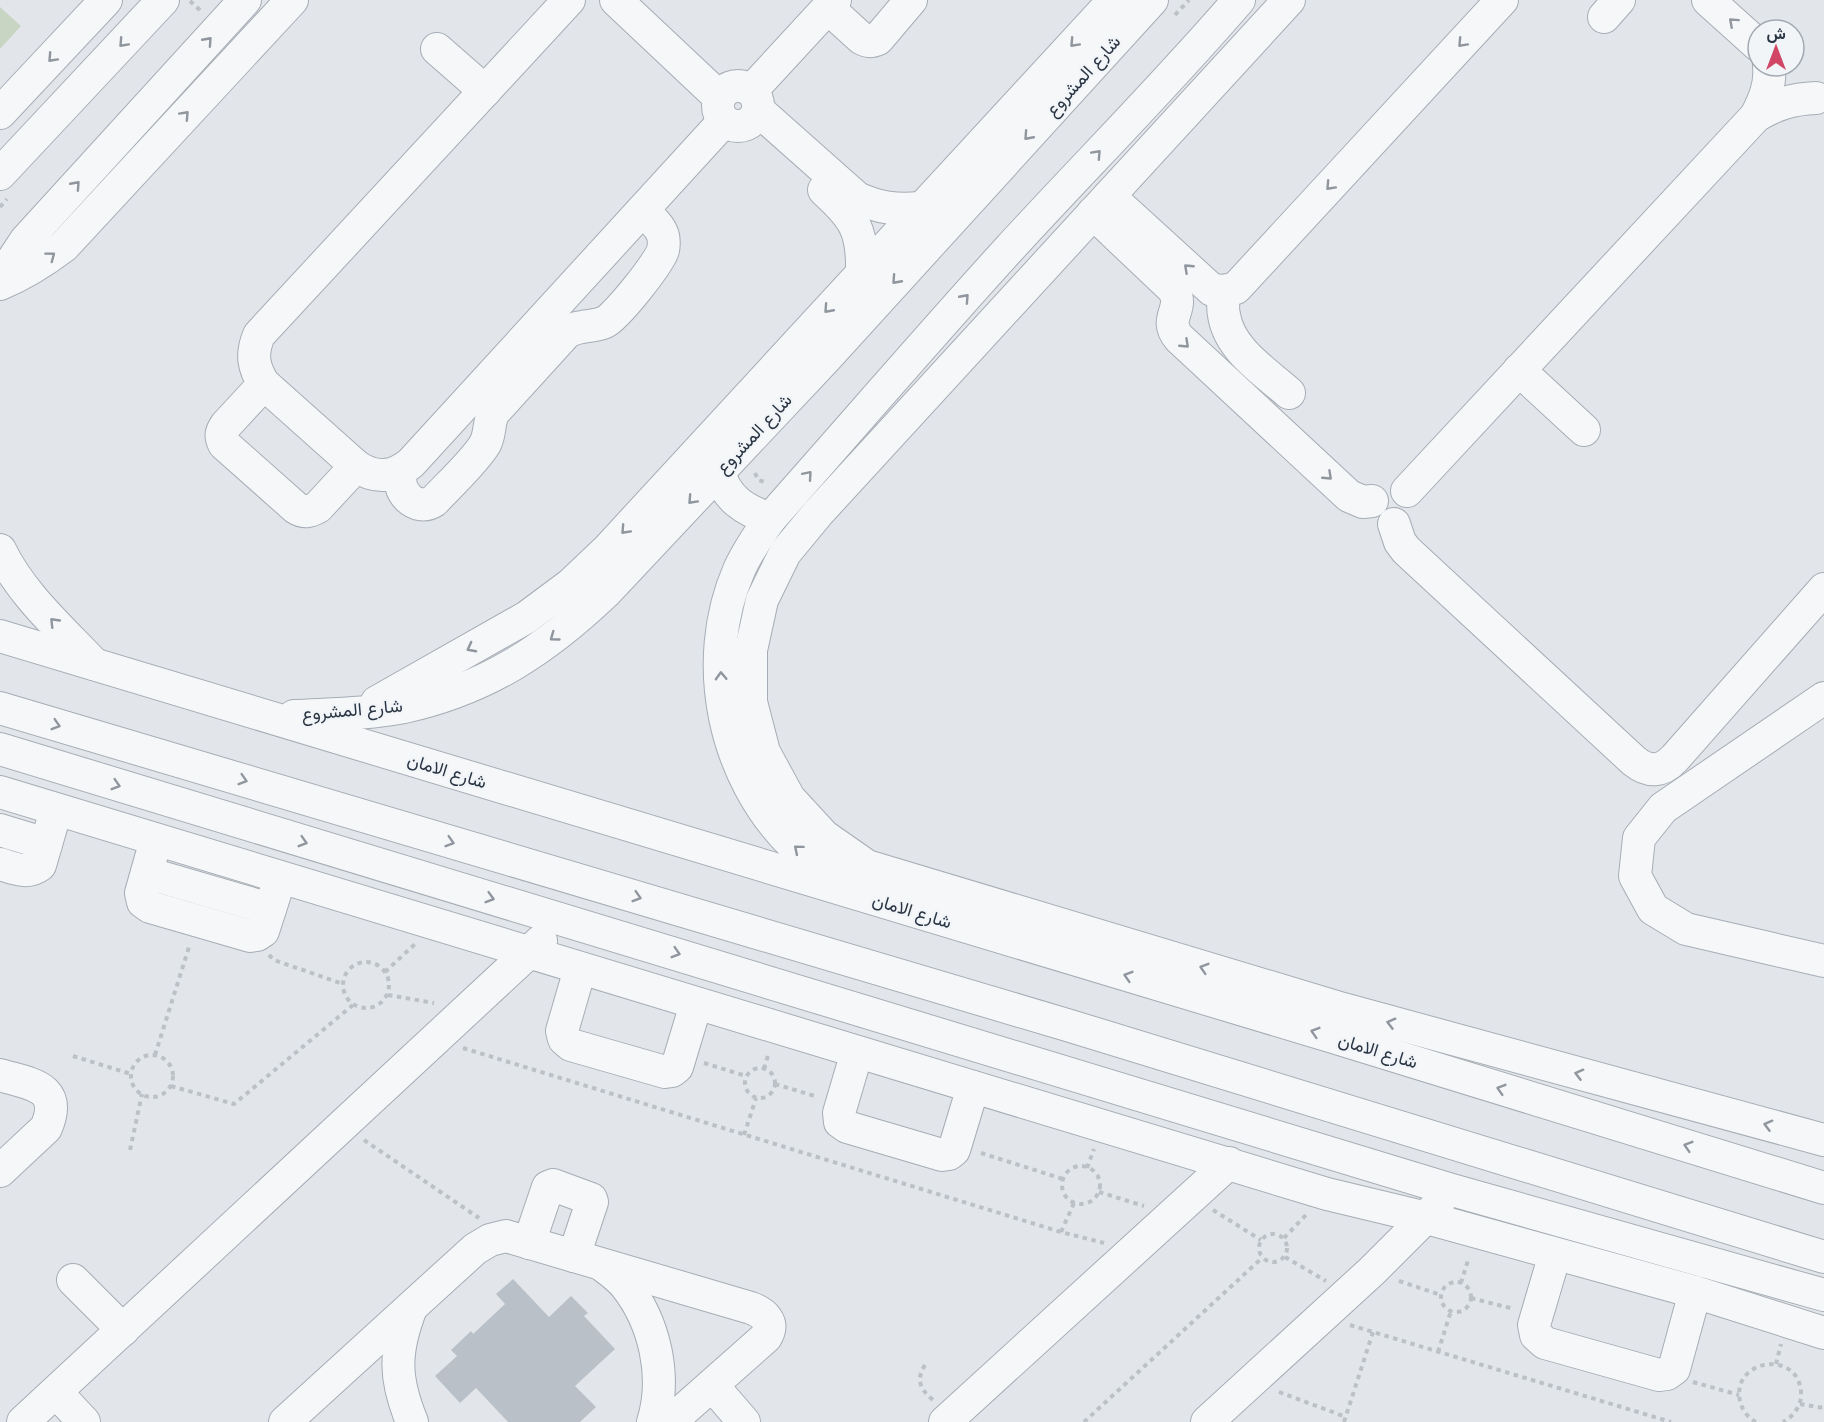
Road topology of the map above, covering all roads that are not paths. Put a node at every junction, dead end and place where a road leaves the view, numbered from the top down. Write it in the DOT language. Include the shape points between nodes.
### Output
graph roads {
  1 [pos="106,0"];
  2 [pos="163,0"];
  3 [pos="245,0"];
  4 [pos="292,0"];
  5 [pos="568,0"];
  6 [pos="616,0"];
  7 [pos="640,0"];
  8 [pos="911,0"];
  9 [pos="1114,0"];
  10 [pos="1152,0"];
  11 [pos="1239,0"];
  12 [pos="1289,0"];
  13 [pos="1502,0"];
  14 [pos="1708,0"];
  15 [pos="831,4"];
  16 [pos="1746,34"];
  17 [pos="437,49"];
  18 [pos="1193,54"];
  19 [pos="1218,77"];
  20 [pos="1770,78"];
  21 [pos="1794,78"];
  22 [pos="484,91"];
  23 [pos="1820,101"];
  24 [pos="739,105"];
  25 [pos="0,113"];
  26 [pos="1755,116"];
  27 [pos="0,174"];
  28 [pos="1101,204"];
  29 [pos="920,208"];
  30 [pos="642,210"];
  31 [pos="1001,258"];
  32 [pos="862,272"];
  33 [pos="0,279"];
  34 [pos="1031,281"];
  35 [pos="0,285"];
  36 [pos="1224,291"];
  37 [pos="804,359"];
  38 [pos="1519,370"];
  39 [pos="264,384"];
  40 [pos="1288,393"];
  41 [pos="1584,430"];
  42 [pos="356,466"];
  43 [pos="402,471"];
  44 [pos="719,472"];
  45 [pos="1407,491"];
  46 [pos="1372,501"];
  47 [pos="770,519"];
  48 [pos="1394,524"];
  49 [pos="0,550"];
  50 [pos="1824,589"];
  51 [pos="0,636"];
  52 [pos="94,664"];
  53 [pos="1824,698"];
  54 [pos="0,708"];
  55 [pos="357,714"];
  56 [pos="268,717"];
  57 [pos="0,749"];
  58 [pos="0,792"];
  59 [pos="56,810"];
  60 [pos="0,830"];
  61 [pos="417,832"];
  62 [pos="156,840"];
  63 [pos="46,844"];
  64 [pos="0,864"];
  65 [pos="403,872"];
  66 [pos="147,873"];
  67 [pos="280,878"];
  68 [pos="862,896"];
  69 [pos="563,919"];
  70 [pos="266,920"];
  71 [pos="530,954"];
  72 [pos="1824,961"];
  73 [pos="580,969"];
  74 [pos="696,1004"];
  75 [pos="1067,1025"];
  76 [pos="856,1052"];
  77 [pos="1053,1068"];
  78 [pos="0,1075"];
  79 [pos="973,1087"];
  80 [pos="1824,1140"];
  81 [pos="1229,1163"];
  82 [pos="0,1172"];
  83 [pos="1824,1188"];
  84 [pos="1452,1190"];
  85 [pos="1427,1218"];
  86 [pos="518,1239"];
  87 [pos="1555,1254"];
  88 [pos="1824,1257"];
  89 [pos="587,1260"];
  90 [pos="73,1280"];
  91 [pos="1695,1292"];
  92 [pos="1824,1295"];
  93 [pos="411,1307"];
  94 [pos="123,1330"];
  95 [pos="1824,1333"];
  96 [pos="712,1385"];
  97 [pos="56,1392"];
  98 [pos="949,1419"];
  99 [pos="23,1422"];
  100 [pos="84,1422"];
  101 [pos="285,1422"];
  102 [pos="412,1422"];
  103 [pos="653,1422"];
  104 [pos="670,1422"];
  105 [pos="744,1422"];
  106 [pos="1207,1422"];
  1 -- 25 [label="street, one-way"];
  2 -- 27 [label="street, one-way"];
  33 -- 3 [label="street, one-way" via="26,240"];
  35 -- 4 [label="street, one-way" via="64,246"];
  5 -- 22 [label="street"];
  6 -- 24 [label="street"];
  7 -- 24 [label="street"];
  8 -- 15 [label="street" via="873,42 861,38"];
  9 -- 29 [label="street, one-way"];
  10 -- 37 [label="street, شارع المشروع, one-way"];
  11 -- 18 [label="street"];
  12 -- 19 [label="street"];
  13 -- 36 [label="street, one-way" via="1236,288"];
  16 -- 14 [label="street, one-way"];
  15 -- 24 [label="street"];
  17 -- 22 [label="street"];
  18 -- 19 [label="street"];
  31 -- 18 [label="street, one-way"];
  19 -- 28 [label="street"];
  20 -- 26 [label="street" via="1766,97"];
  21 -- 23 [label="street"];
  22 -- 39 [label="street" via="259,335 253,360"];
  23 -- 26 [label="street" via="1794,99"];
  24 -- 29 [label="street" via="857,198 877,207"];
  24 -- 30 [label="street"];
  24 -- 32 [label="street" via="846,210 857,229"];
  26 -- 38 [label="street"];
  28 -- 34 [label="street"];
  36 -- 28 [label="street, one-way" via="1212,290"];
  28 -- 46 [label="street, one-way" via="1173,289 1178,302 1171,324 1173,332 1349,496"];
  29 -- 32 [label="street"];
  30 -- 43 [label="street"];
  30 -- 43 [label="street" via="663,235 663,248 658,261 613,317 566,333 494,412 483,447 434,501 421,505 401,490"];
  31 -- 34 [label="street"];
  47 -- 31 [label="street, one-way"];
  32 -- 37 [label="street, one-way"];
  80 -- 34 [label="street, one-way" via="1343,1010 867,866 824,836 789,798 764,752 751,681 751,650 762,600 785,553 818,513"];
  36 -- 40 [label="street" via="1223,314 1230,335 1243,353"];
  37 -- 44 [label="street, شارع المشروع"];
  37 -- 55 [label="street, one-way" via="570,585 527,617"];
  38 -- 41 [label="street"];
  38 -- 45 [label="street"];
  39 -- 42 [label="street"];
  39 -- 42 [label="street" via="226,425 221,438 224,444 303,512 318,507"];
  42 -- 43 [label="street" via="378,476"];
  44 -- 47 [label="street" via="735,500"];
  44 -- 55 [label="street, شارع المشروع, one-way" via="605,593 533,653 449,694 404,707"];
  45 -- 46 [label="street" via="1390,484 1375,493"];
  45 -- 48 [label="street" via="1411,498 1408,515"];
  46 -- 48 [label="street" via="1377,518"];
  68 -- 47 [label="street, one-way" via="795,848 778,828 748,784 726,725 720,656 729,597 739,570"];
  48 -- 50 [label="street" via="1407,550 1634,761 1655,770 1666,767 1675,758"];
  52 -- 49 [label="street, one-way" via="38,606"];
  51 -- 52 [label="street, شارع الامان"];
  52 -- 56 [label="street, شارع الامان"];
  53 -- 72 [label="street" via="1663,808 1639,838 1635,876 1653,909 1686,929"];
  54 -- 61 [label="street, one-way"];
  55 -- 56 [label="street, شارع المشروع"];
  56 -- 68 [label="street, شارع الامان"];
  57 -- 65 [label="street, one-way"];
  58 -- 59 [label="street"];
  59 -- 62 [label="street"];
  59 -- 63 [label="street"];
  60 -- 63 [label="street"];
  61 -- 65 [label="street"];
  61 -- 75 [label="street, one-way"];
  62 -- 66 [label="street"];
  62 -- 67 [label="street"];
  63 -- 64 [label="street" via="40,866 34,870"];
  65 -- 69 [label="street, one-way"];
  66 -- 70 [label="street"];
  66 -- 70 [label="street" via="141,892 143,902 150,907 250,936 257,935"];
  67 -- 70 [label="street"];
  67 -- 71 [label="street"];
  83 -- 68 [label="street, شارع الامان, one-way"];
  69 -- 71 [label="street"];
  69 -- 77 [label="street, one-way"];
  71 -- 73 [label="street"];
  71 -- 94 [label="street"];
  73 -- 74 [label="street"];
  73 -- 74 [label="street" via="562,1031 571,1045 672,1071 677,1067"];
  74 -- 76 [label="street"];
  75 -- 77 [label="street"];
  75 -- 88 [label="street"];
  76 -- 79 [label="street"];
  76 -- 79 [label="street" via="839,1113 840,1122 847,1127 949,1154 954,1150"];
  77 -- 84 [label="street"];
  78 -- 82 [label="street" via="42,1088 51,1108 46,1128"];
  79 -- 81 [label="street"];
  81 -- 85 [label="street" via="1327,1194"];
  81 -- 98 [label="street"];
  84 -- 85 [label="street"];
  84 -- 92 [label="street"];
  85 -- 87 [label="street"];
  85 -- 106 [label="street"];
  86 -- 89 [label="street"];
  86 -- 89 [label="street" via="548,1187 553,1185 591,1199"];
  86 -- 93 [label="street" via="490,1240 475,1249"];
  87 -- 91 [label="street"];
  87 -- 91 [label="street" via="1534,1325 1536,1335 1545,1342 1659,1375 1674,1369"];
  89 -- 96 [label="street" via="751,1308 765,1316 770,1326 766,1338"];
  89 -- 103 [label="street" via="625,1285 643,1313 654,1344 659,1377"];
  90 -- 94 [label="street"];
  91 -- 95 [label="street"];
  93 -- 101 [label="street"];
  93 -- 102 [label="street" via="400,1336 398,1367 402,1398"];
  94 -- 97 [label="street"];
  96 -- 104 [label="street"];
  96 -- 105 [label="street"];
  97 -- 99 [label="street"];
  97 -- 100 [label="street"];
}
